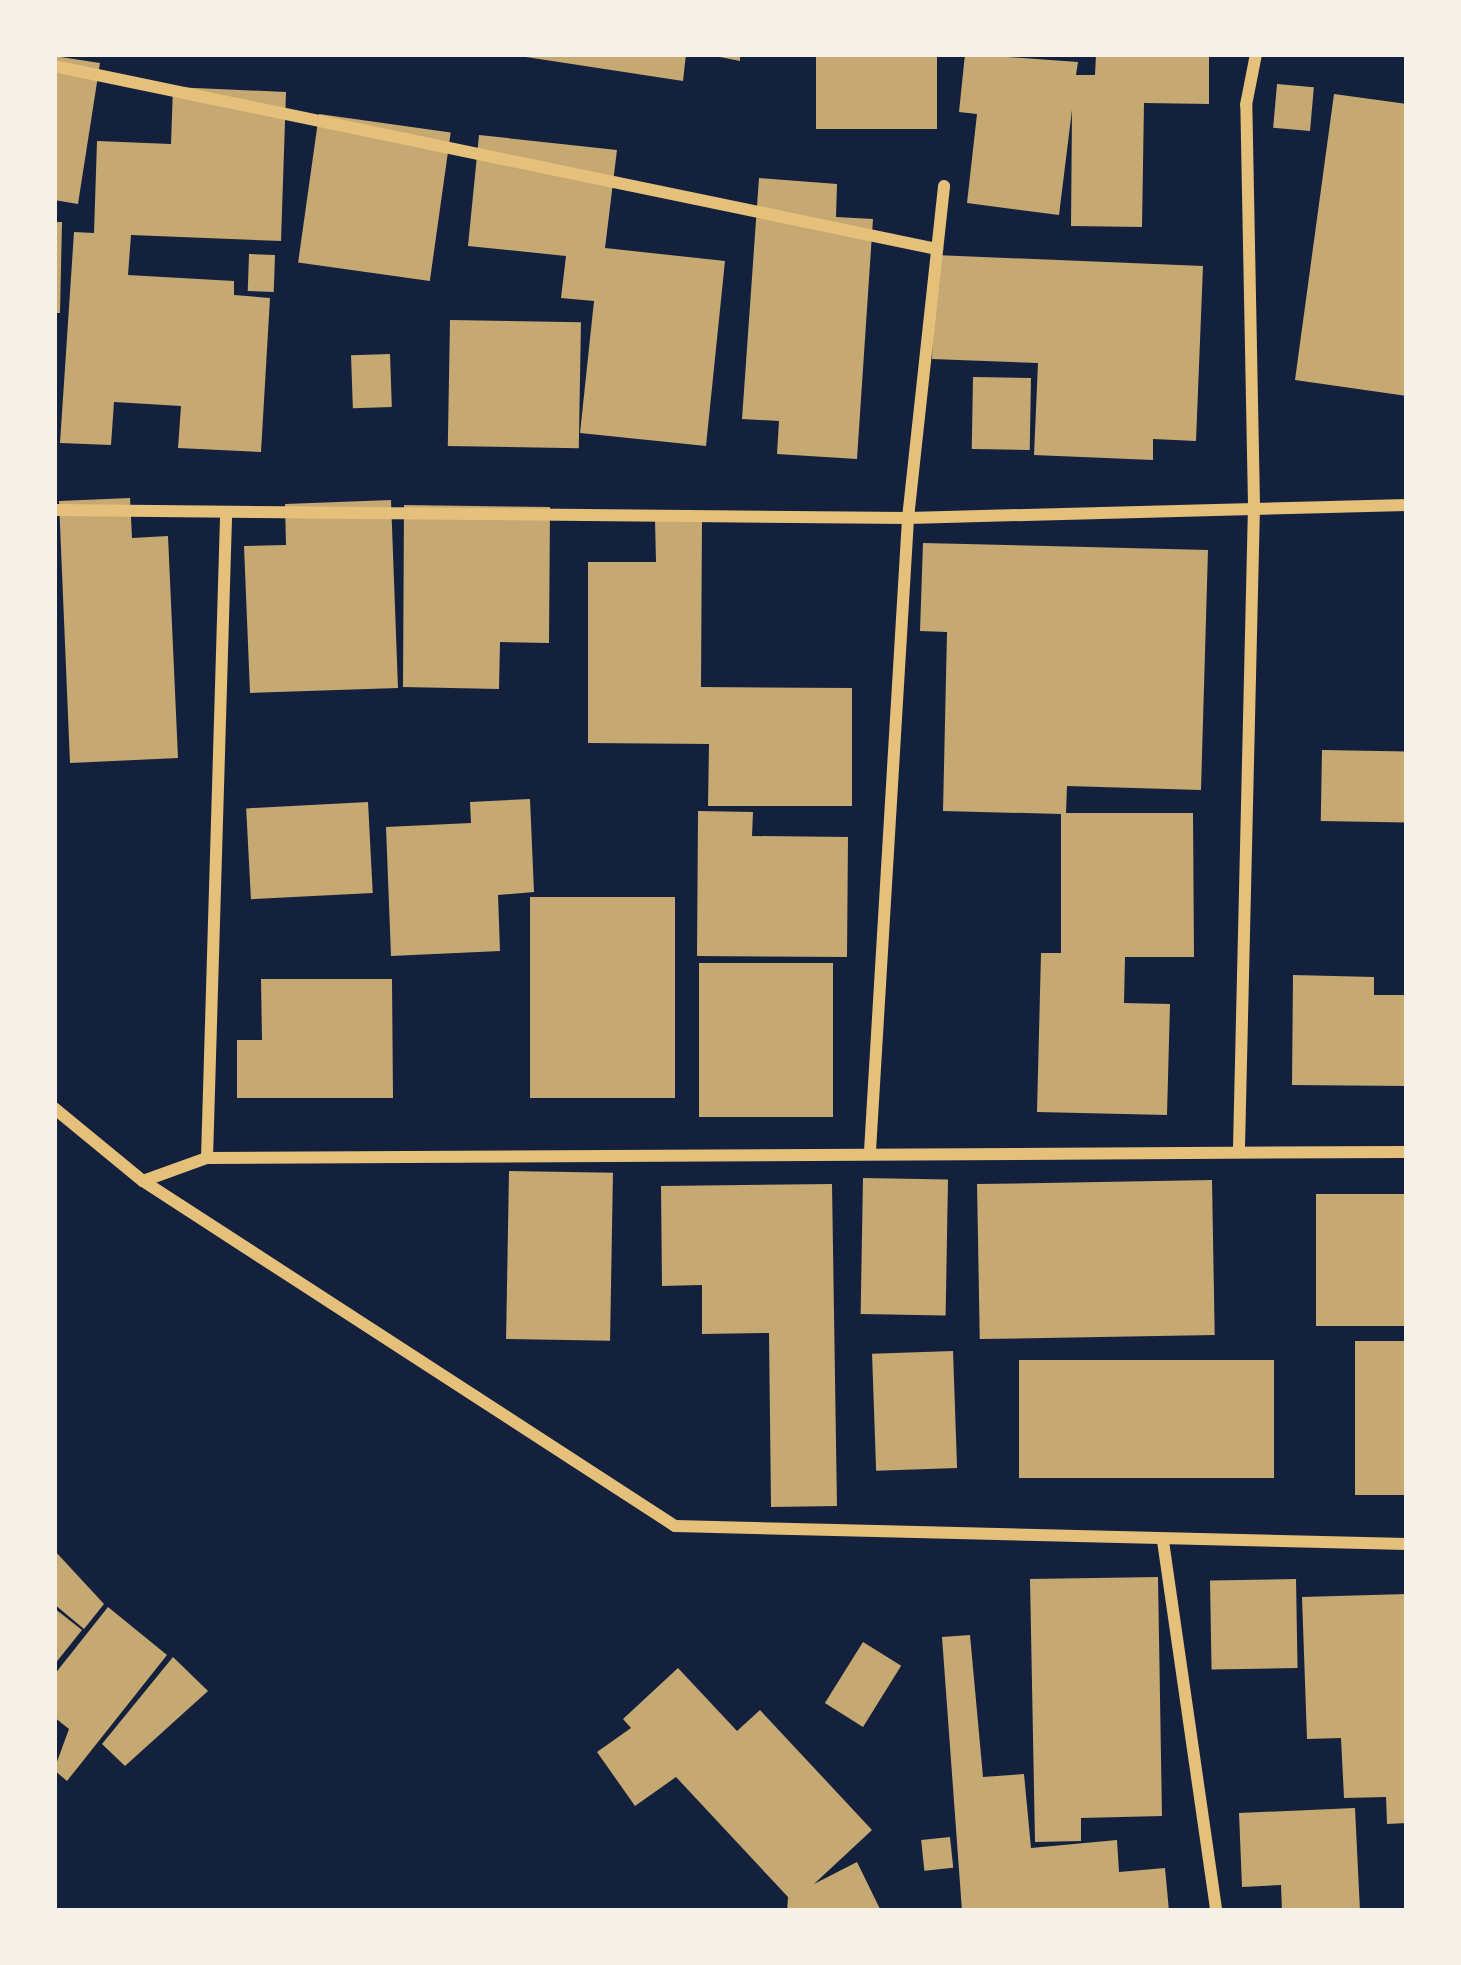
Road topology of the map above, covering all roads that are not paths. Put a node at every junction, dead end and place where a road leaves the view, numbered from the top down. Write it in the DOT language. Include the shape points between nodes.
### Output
graph roads {
  1 [pos="1256,54"];
  2 [pos="54,66"];
  3 [pos="944,186"];
  4 [pos="938,249"];
  5 [pos="1254,505"];
  6 [pos="1407,505"];
  7 [pos="54,510"];
  8 [pos="226,518"];
  9 [pos="908,518"];
  10 [pos="54,1108"];
  11 [pos="1239,1147"];
  12 [pos="870,1151"];
  13 [pos="1407,1152"];
  14 [pos="207,1158"];
  15 [pos="143,1181"];
  16 [pos="1163,1541"];
  17 [pos="1407,1544"];
  18 [pos="1216,1911"];
  1 -- 5 [label="street" via="1246,105"];
  2 -- 4 [label="street"];
  3 -- 4 [label="street"];
  4 -- 9 [label="street"];
  5 -- 6 [label="street"];
  5 -- 9 [label="street"];
  5 -- 11 [label="street"];
  7 -- 8 [label="street"];
  8 -- 9 [label="street"];
  8 -- 14 [label="street"];
  9 -- 12 [label="street"];
  10 -- 15 [label="street"];
  11 -- 12 [label="street"];
  11 -- 13 [label="street"];
  12 -- 14 [label="street"];
  14 -- 15 [label="street"];
  15 -- 16 [label="street" via="675,1526"];
  16 -- 17 [label="street"];
  16 -- 18 [label="street"];
}
